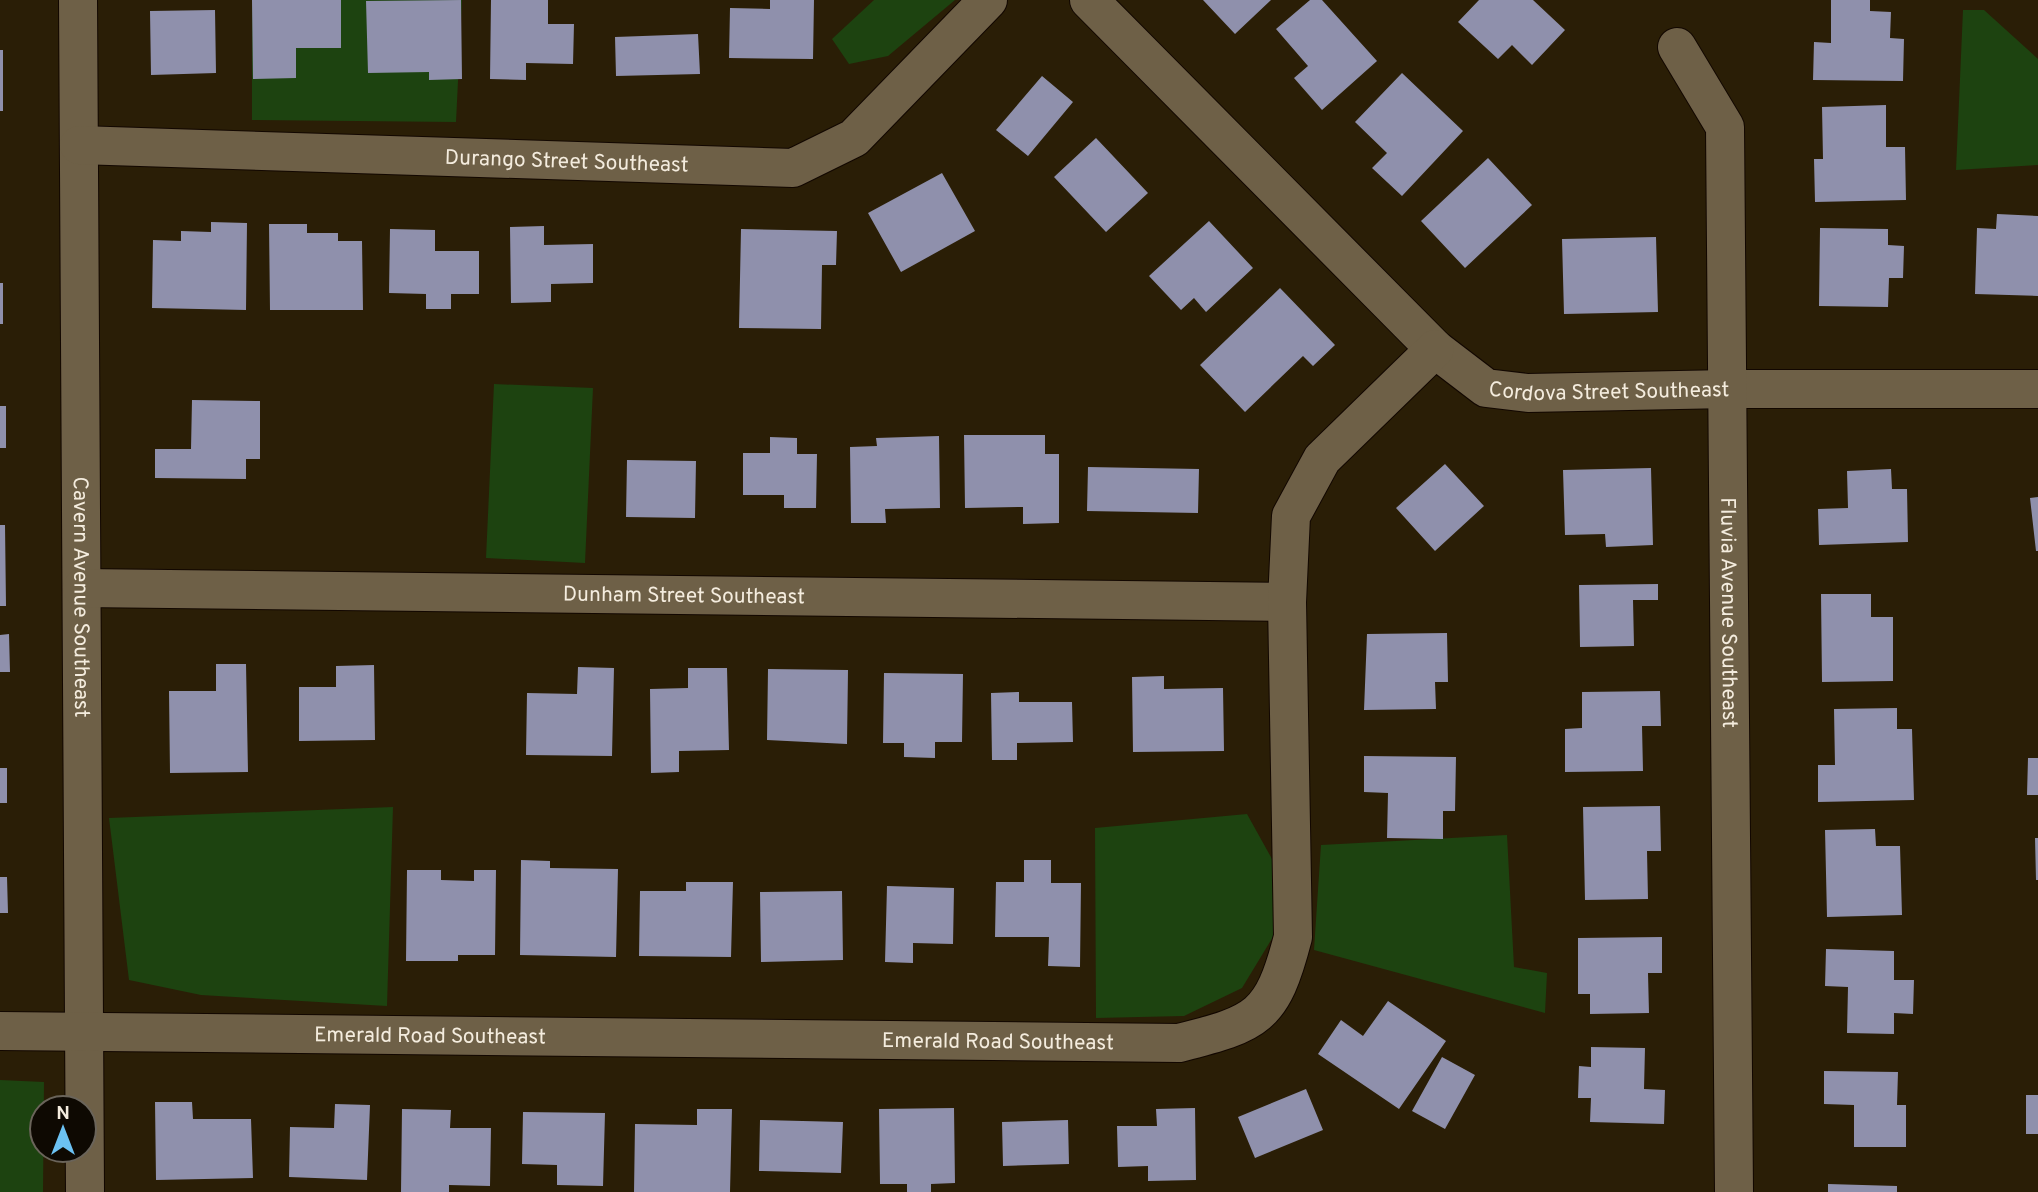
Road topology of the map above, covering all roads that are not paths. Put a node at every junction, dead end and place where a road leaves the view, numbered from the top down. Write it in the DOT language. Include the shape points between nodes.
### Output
graph roads {
  1 [pos="78,0"];
  2 [pos="988,0"];
  3 [pos="1089,0"];
  4 [pos="1677,47"];
  5 [pos="79,145"];
  6 [pos="1435,349"];
  7 [pos="1729,389"];
  8 [pos="2038,389"];
  9 [pos="82,588"];
  10 [pos="1287,602"];
  11 [pos="0,1031"];
  12 [pos="84,1032"];
  13 [pos="85,1192"];
  14 [pos="1734,1192"];
  1 -- 5 [label="street, Cavern Avenue Southeast"];
  2 -- 5 [label="street, Durango Street Southeast" via="854,138 793,168"];
  3 -- 6 [label="street, Cordova Street Southeast"];
  4 -- 7 [label="street, Fluvia Avenue Southeast" via="1725,127"];
  5 -- 9 [label="street, Cavern Avenue Southeast"];
  6 -- 7 [label="street, Cordova Street Southeast" via="1486,388 1528,393"];
  6 -- 10 [label="street, Emerald Road Southeast" via="1322,459 1291,516"];
  7 -- 8 [label="street, Cordova Street Southeast"];
  7 -- 14 [label="street, Fluvia Avenue Southeast"];
  9 -- 10 [label="street, Dunham Street Southeast"];
  9 -- 12 [label="street, Cavern Avenue Southeast"];
  10 -- 12 [label="street, Emerald Road Southeast" via="1293,937 1281,983 1259,1013 1231,1030 1179,1044"];
  11 -- 12 [label="street, Emerald Road Southeast"];
  12 -- 13 [label="street, Cavern Avenue Southeast"];
}
